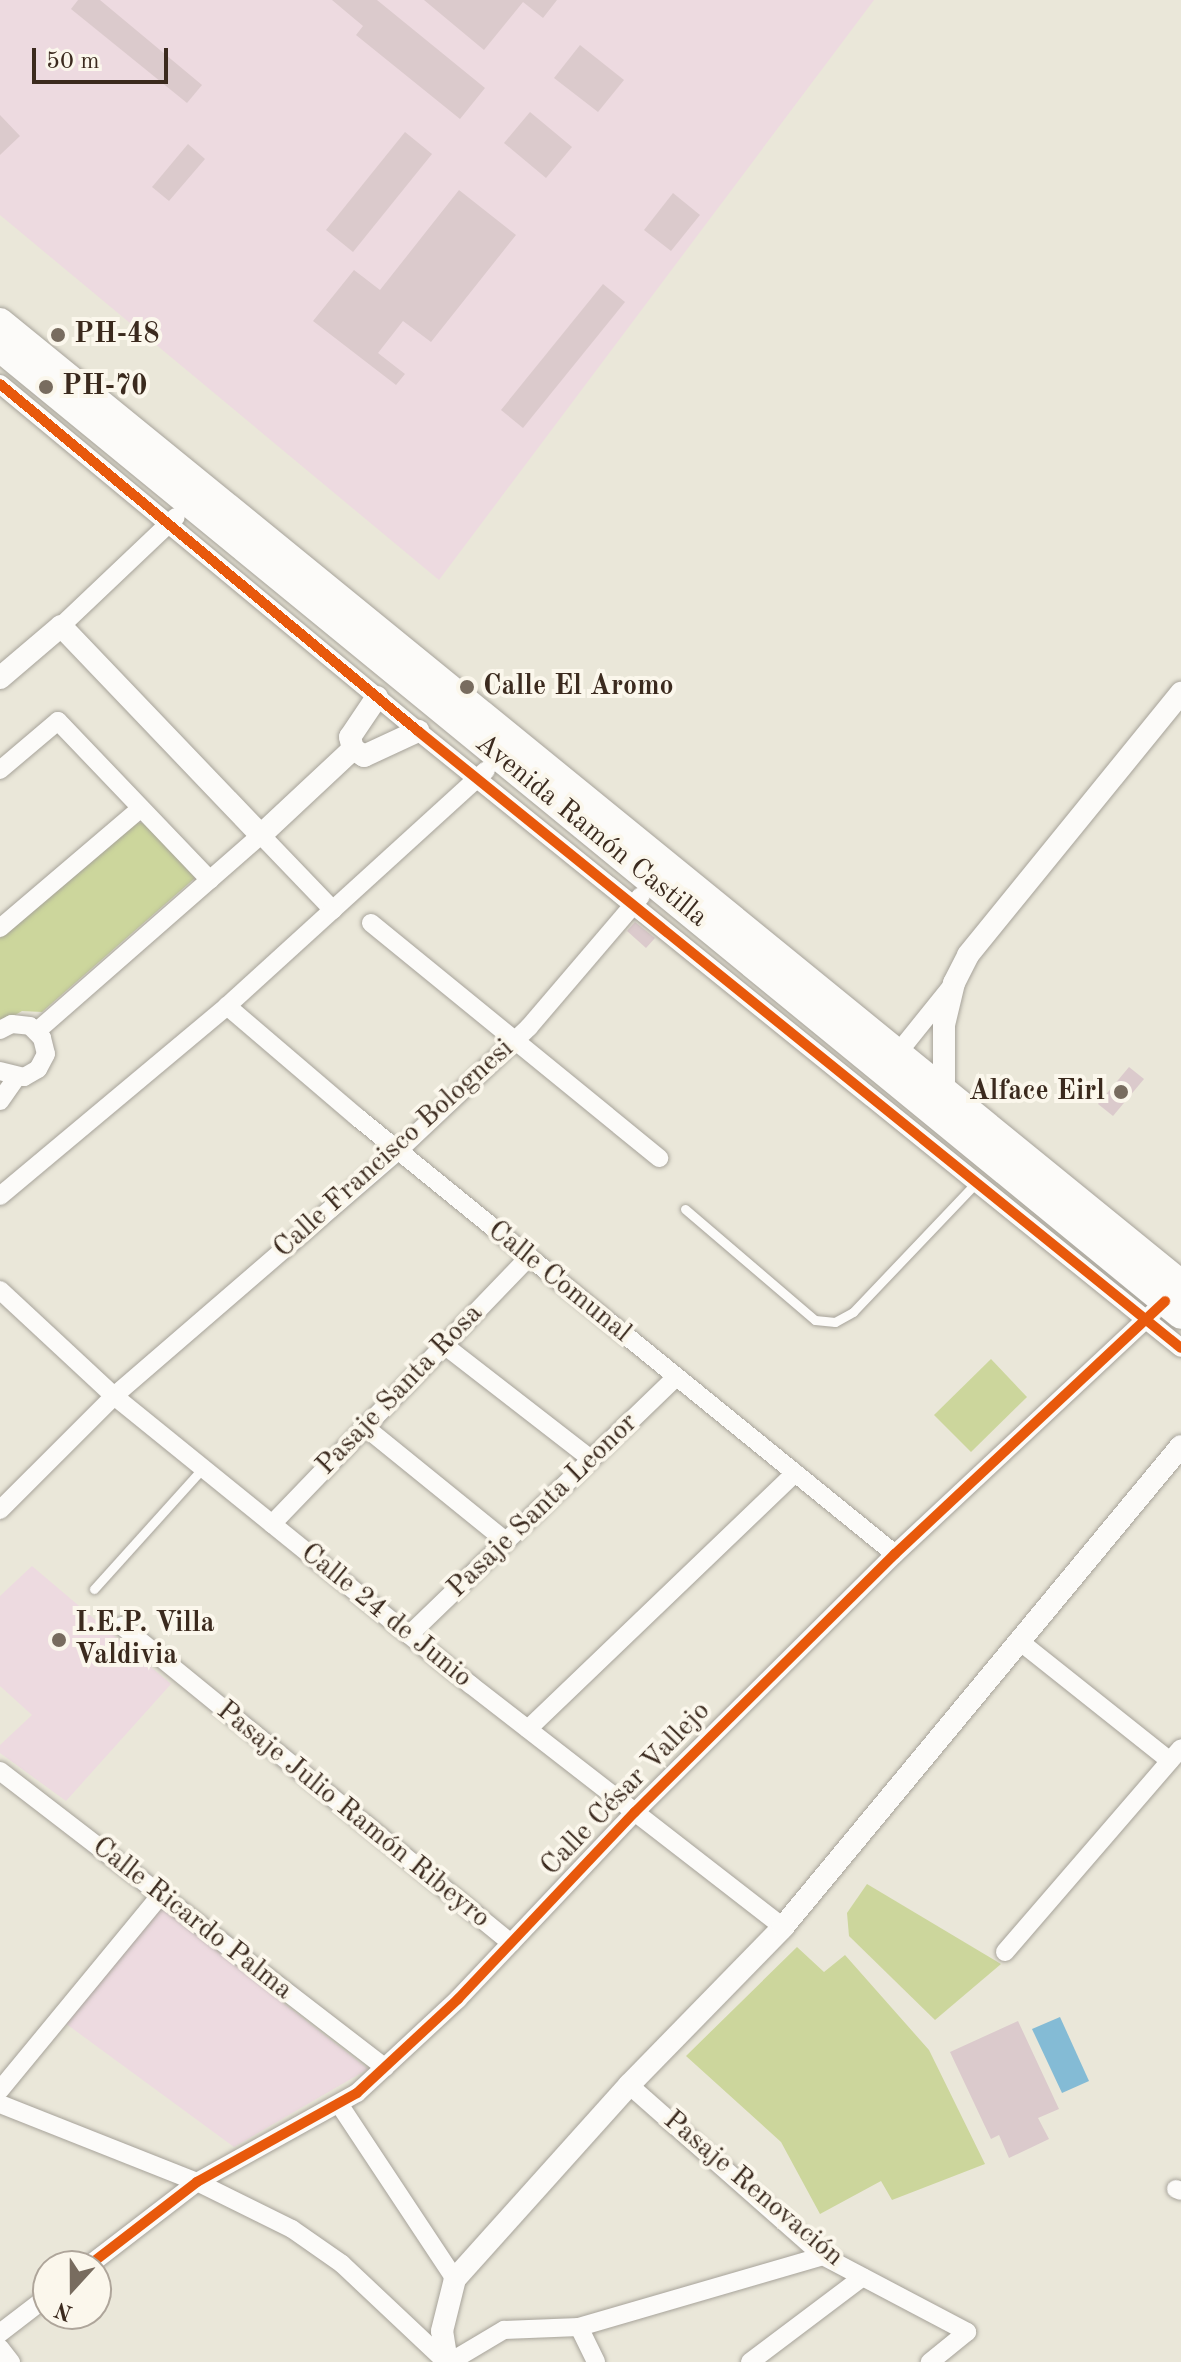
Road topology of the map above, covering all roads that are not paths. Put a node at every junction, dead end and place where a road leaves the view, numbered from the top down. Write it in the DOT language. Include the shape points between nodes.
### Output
graph roads {
  1 [pos="0,322"];
  2 [pos="0,348"];
  3 [pos="0,384"];
  4 [pos="189,503"];
  5 [pos="170,525"];
  6 [pos="61,626"];
  7 [pos="394,673"];
  8 [pos="0,678"];
  9 [pos="1181,693"];
  10 [pos="377,697"];
  11 [pos="418,731"];
  12 [pos="353,749"];
  13 [pos="489,766"];
  14 [pos="0,770"];
  15 [pos="141,808"];
  16 [pos="261,835"];
  17 [pos="210,880"];
  18 [pos="644,893"];
  19 [pos="333,910"];
  20 [pos="371,923"];
  21 [pos="0,928"];
  22 [pos="954,983"];
  23 [pos="227,1006"];
  24 [pos="799,1020"];
  25 [pos="0,1030"];
  26 [pos="37,1031"];
  27 [pos="515,1040"];
  28 [pos="891,1062"];
  29 [pos="8,1074"];
  30 [pos="944,1090"];
  31 [pos="0,1101"];
  32 [pos="398,1151"];
  33 [pos="659,1158"];
  34 [pos="985,1172"];
  35 [pos="0,1196"];
  36 [pos="685,1209"];
  37 [pos="529,1257"];
  38 [pos="0,1290"];
  39 [pos="1168,1305"];
  40 [pos="444,1345"];
  41 [pos="1181,1348"];
  42 [pos="676,1377"];
  43 [pos="114,1396"];
  44 [pos="365,1427"];
  45 [pos="1181,1446"];
  46 [pos="591,1459"];
  47 [pos="203,1468"];
  48 [pos="795,1473"];
  49 [pos="0,1510"];
  50 [pos="272,1524"];
  51 [pos="506,1541"];
  52 [pos="895,1554"];
  53 [pos="94,1589"];
  54 [pos="122,1626"];
  55 [pos="409,1635"];
  56 [pos="1018,1640"];
  57 [pos="528,1729"];
  58 [pos="1175,1754"];
  59 [pos="0,1771"];
  60 [pos="635,1812"];
  61 [pos="160,1896"];
  62 [pos="783,1927"];
  63 [pos="511,1943"];
  64 [pos="1005,1952"];
  65 [pos="385,2067"];
  66 [pos="629,2085"];
  67 [pos="0,2090"];
  68 [pos="0,2104"];
  69 [pos="339,2104"];
  70 [pos="197,2182"];
  71 [pos="109,2250"];
  72 [pos="823,2256"];
  73 [pos="863,2277"];
  74 [pos="455,2279"];
  75 [pos="32,2308"];
  76 [pos="579,2327"];
  77 [pos="0,2333"];
  78 [pos="0,2348"];
  79 [pos="11,2362"];
  80 [pos="448,2362"];
  81 [pos="596,2362"];
  82 [pos="750,2362"];
  83 [pos="930,2362"];
  1 -- 28 [label="highway, Avenida Ramón Castilla"];
  2 -- 4 [label="highway, Avenida Ramón Castilla"];
  3 -- 5 [label="street"];
  4 -- 5 [label="street"];
  4 -- 7 [label="highway, Avenida Ramón Castilla"];
  5 -- 6 [label="street"];
  5 -- 10 [label="street"];
  6 -- 8 [label="street"];
  6 -- 16 [label="street"];
  7 -- 10 [label="street"];
  7 -- 13 [label="highway, Avenida Ramón Castilla"];
  9 -- 22 [label="street" via="968,955"];
  10 -- 11 [label="street"];
  10 -- 12 [label="street" via="350,737"];
  11 -- 12 [label="street" via="364,756"];
  11 -- 13 [label="street"];
  12 -- 16 [label="street"];
  13 -- 18 [label="highway, Avenida Ramón Castilla"];
  13 -- 19 [label="street"];
  14 -- 15 [label="street" via="58,721"];
  15 -- 17 [label="street"];
  15 -- 21 [label="street"];
  16 -- 17 [label="street"];
  16 -- 19 [label="street"];
  17 -- 26 [label="street"];
  18 -- 24 [label="highway, Avenida Ramón Castilla"];
  18 -- 27 [label="street, Calle Francisco Bolognesi"];
  19 -- 23 [label="street"];
  20 -- 27 [label="street"];
  22 -- 28 [label="street"];
  22 -- 30 [label="street" via="944,1025"];
  23 -- 32 [label="street, Calle Comunal"];
  23 -- 35 [label="street"];
  24 -- 28 [label="highway, Avenida Ramón Castilla"];
  24 -- 34 [label="street"];
  25 -- 26 [label="street" via="21,1023"];
  26 -- 29 [label="street" via="45,1045 43,1062 32,1074"];
  27 -- 32 [label="street, Calle Francisco Bolognesi"];
  27 -- 33 [label="street"];
  28 -- 30 [label="highway, Avenida Ramón Castilla"];
  28 -- 34 [label="highway, Avenida Ramón Castilla"];
  29 -- 31 [label="street"];
  30 -- 39 [label="highway, Avenida Ramón Castilla"];
  32 -- 37 [label="street, Calle Comunal"];
  32 -- 43 [label="street, Calle Francisco Bolognesi"];
  34 -- 36 [label="lane" via="853,1312 835,1322 815,1320"];
  34 -- 39 [label="highway, Avenida Ramón Castilla"];
  37 -- 40 [label="street, Pasaje Santa Rosa"];
  37 -- 42 [label="street, Calle Comunal"];
  38 -- 43 [label="street, Calle 24 de Junio"];
  39 -- 41 [label="street"];
  39 -- 52 [label="street, Calle César Vallejo"];
  40 -- 44 [label="street, Pasaje Santa Rosa"];
  40 -- 46 [label="street"];
  42 -- 46 [label="street, Pasaje Santa Leonor"];
  42 -- 48 [label="street, Calle Comunal"];
  43 -- 47 [label="street, Calle 24 de Junio"];
  43 -- 49 [label="street, Calle Francisco Bolognesi"];
  44 -- 50 [label="street, Pasaje Santa Rosa"];
  44 -- 51 [label="street"];
  45 -- 56 [label="street"];
  46 -- 51 [label="street, Pasaje Santa Leonor"];
  47 -- 50 [label="street, Calle 24 de Junio"];
  47 -- 53 [label="lane"];
  48 -- 52 [label="street, Calle Comunal"];
  48 -- 57 [label="street"];
  50 -- 55 [label="street, Calle 24 de Junio"];
  51 -- 55 [label="street, Pasaje Santa Leonor"];
  52 -- 60 [label="street, Calle César Vallejo"];
  54 -- 63 [label="street, Pasaje Julio Ramón Ribeyro"];
  55 -- 57 [label="street, Calle 24 de Junio"];
  56 -- 58 [label="street"];
  56 -- 62 [label="street"];
  57 -- 60 [label="street, Calle 24 de Junio"];
  58 -- 64 [label="street"];
  59 -- 61 [label="street, Calle Ricardo Palma"];
  60 -- 62 [label="street, Calle 24 de Junio"];
  60 -- 63 [label="street, Calle César Vallejo"];
  61 -- 65 [label="street, Calle Ricardo Palma"];
  61 -- 67 [label="street"];
  62 -- 66 [label="street"];
  63 -- 65 [label="street, Calle César Vallejo"];
  65 -- 69 [label="street, Calle César Vallejo"];
  66 -- 72 [label="street, Pasaje Renovación"];
  66 -- 74 [label="street"];
  68 -- 70 [label="street"];
  69 -- 70 [label="street, Calle César Vallejo"];
  69 -- 74 [label="street"];
  70 -- 71 [label="street, Calle César Vallejo"];
  70 -- 80 [label="street" via="292,2229 342,2264"];
  72 -- 73 [label="street, Pasaje Renovación"];
  72 -- 76 [label="street"];
  73 -- 82 [label="street"];
  73 -- 83 [label="street, Pasaje Renovación" via="967,2332"];
  74 -- 80 [label="street" via="442,2331"];
  75 -- 77 [label="street"];
  76 -- 80 [label="street" via="504,2330"];
  76 -- 81 [label="street"];
  78 -- 79 [label="street"];
}
